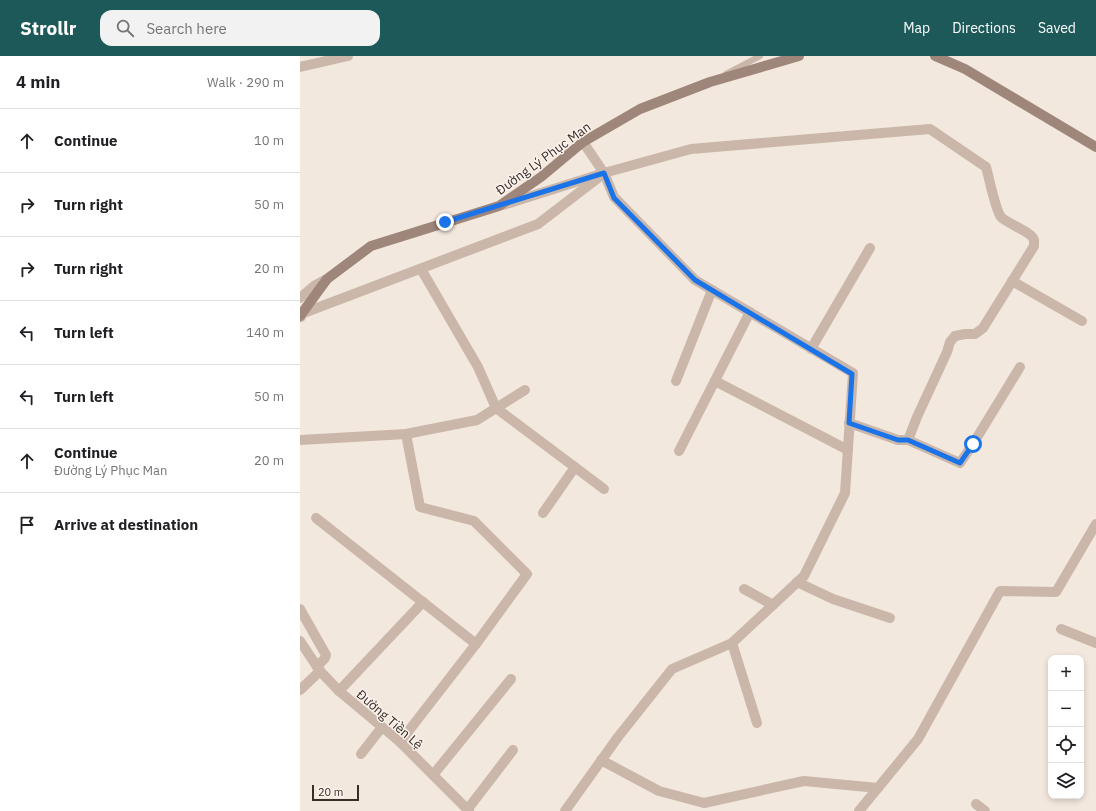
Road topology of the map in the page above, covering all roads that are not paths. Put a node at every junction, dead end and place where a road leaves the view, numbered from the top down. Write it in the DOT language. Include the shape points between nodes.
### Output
graph roads {
  1 [pos="348,56"];
  2 [pos="760,56"];
  3 [pos="799,56"];
  4 [pos="935,56"];
  5 [pos="300,67"];
  6 [pos="710,82"];
  7 [pos="582,142"];
  8 [pos="1096,147"];
  9 [pos="604,173"];
  10 [pos="499,206"];
  11 [pos="870,248"];
  12 [pos="421,269"];
  13 [pos="328,279"];
  14 [pos="1012,281"];
  15 [pos="712,290"];
  16 [pos="300,298"];
  17 [pos="750,312"];
  18 [pos="300,316"];
  19 [pos="1082,320"];
  20 [pos="811,349"];
  21 [pos="1020,367"];
  22 [pos="676,381"];
  23 [pos="715,381"];
  24 [pos="525,390"];
  25 [pos="496,408"];
  26 [pos="849,423"];
  27 [pos="406,434"];
  28 [pos="300,440"];
  29 [pos="908,440"];
  30 [pos="848,450"];
  31 [pos="679,452"];
  32 [pos="575,467"];
  33 [pos="604,489"];
  34 [pos="543,513"];
  35 [pos="316,518"];
  36 [pos="1096,524"];
  37 [pos="797,582"];
  38 [pos="744,589"];
  39 [pos="423,602"];
  40 [pos="773,605"];
  41 [pos="300,609"];
  42 [pos="890,618"];
  43 [pos="1061,629"];
  44 [pos="300,641"];
  45 [pos="732,643"];
  46 [pos="1096,643"];
  47 [pos="476,644"];
  48 [pos="318,669"];
  49 [pos="511,679"];
  50 [pos="300,690"];
  51 [pos="339,691"];
  52 [pos="757,723"];
  53 [pos="382,727"];
  54 [pos="400,742"];
  55 [pos="513,750"];
  56 [pos="361,754"];
  57 [pos="601,760"];
  58 [pos="433,775"];
  59 [pos="878,788"];
  60 [pos="976,804"];
  61 [pos="468,810"];
  62 [pos="565,811"];
  63 [pos="859,811"];
  64 [pos="985,811"];
  1 -- 5 [label="street"];
  2 -- 6 [label="lane"];
  3 -- 6 [label="main road, Đường Lý Phục Man"];
  4 -- 8 [label="main road" via="965,69"];
  6 -- 7 [label="main road, Đường Lý Phục Man" via="640,109"];
  7 -- 9 [label="street"];
  7 -- 10 [label="main road, Đường Lý Phục Man" via="541,177"];
  9 -- 10 [label="street"];
  9 -- 12 [label="street" via="538,224"];
  9 -- 14 [label="street" via="691,149 930,129 986,167 1001,216 1031,235 1034,240 1034,246"];
  9 -- 15 [label="street" via="614,198 695,280"];
  10 -- 13 [label="main road, Đường Lý Phục Man" via="372,246"];
  11 -- 20 [label="street"];
  12 -- 18 [label="street"];
  12 -- 25 [label="street" via="478,367"];
  13 -- 16 [label="street" via="314,286"];
  13 -- 18 [label="main road, Đường Lý Phục Man"];
  14 -- 19 [label="street"];
  14 -- 29 [label="street" via="983,328 975,334 955,336 950,342"];
  15 -- 17 [label="street"];
  15 -- 22 [label="street"];
  17 -- 20 [label="street"];
  17 -- 23 [label="street"];
  20 -- 26 [label="street" via="852,374"];
  21 -- 29 [label="street" via="960,463"];
  23 -- 30 [label="street"];
  23 -- 31 [label="street"];
  24 -- 25 [label="street"];
  25 -- 27 [label="street" via="477,420"];
  25 -- 32 [label="street"];
  26 -- 29 [label="street" via="898,440"];
  26 -- 30 [label="street"];
  27 -- 28 [label="street"];
  27 -- 47 [label="street" via="420,507 474,521 527,574"];
  30 -- 37 [label="street" via="845,493 804,576"];
  32 -- 33 [label="street"];
  32 -- 34 [label="street"];
  35 -- 39 [label="street"];
  36 -- 59 [label="street" via="1056,592 1000,591 918,739"];
  37 -- 40 [label="street"];
  37 -- 42 [label="street" via="833,599"];
  38 -- 40 [label="street"];
  39 -- 47 [label="street"];
  39 -- 51 [label="street"];
  40 -- 45 [label="street"];
  41 -- 48 [label="street" via="326,655"];
  43 -- 46 [label="street"];
  44 -- 48 [label="street, Đường Tiền Lệ"];
  45 -- 52 [label="street"];
  45 -- 57 [label="street" via="672,670"];
  47 -- 54 [label="street"];
  48 -- 50 [label="street"];
  48 -- 51 [label="street, Đường Tiền Lệ"];
  49 -- 58 [label="street"];
  51 -- 53 [label="street, Đường Tiền Lệ"];
  53 -- 54 [label="street, Đường Tiền Lệ"];
  53 -- 56 [label="street"];
  54 -- 58 [label="street, Đường Tiền Lệ"];
  55 -- 61 [label="street"];
  57 -- 59 [label="street" via="659,791 704,803 804,781"];
  57 -- 62 [label="street"];
  58 -- 61 [label="street, Đường Tiền Lệ"];
  59 -- 63 [label="street"];
  60 -- 64 [label="street"];
}
